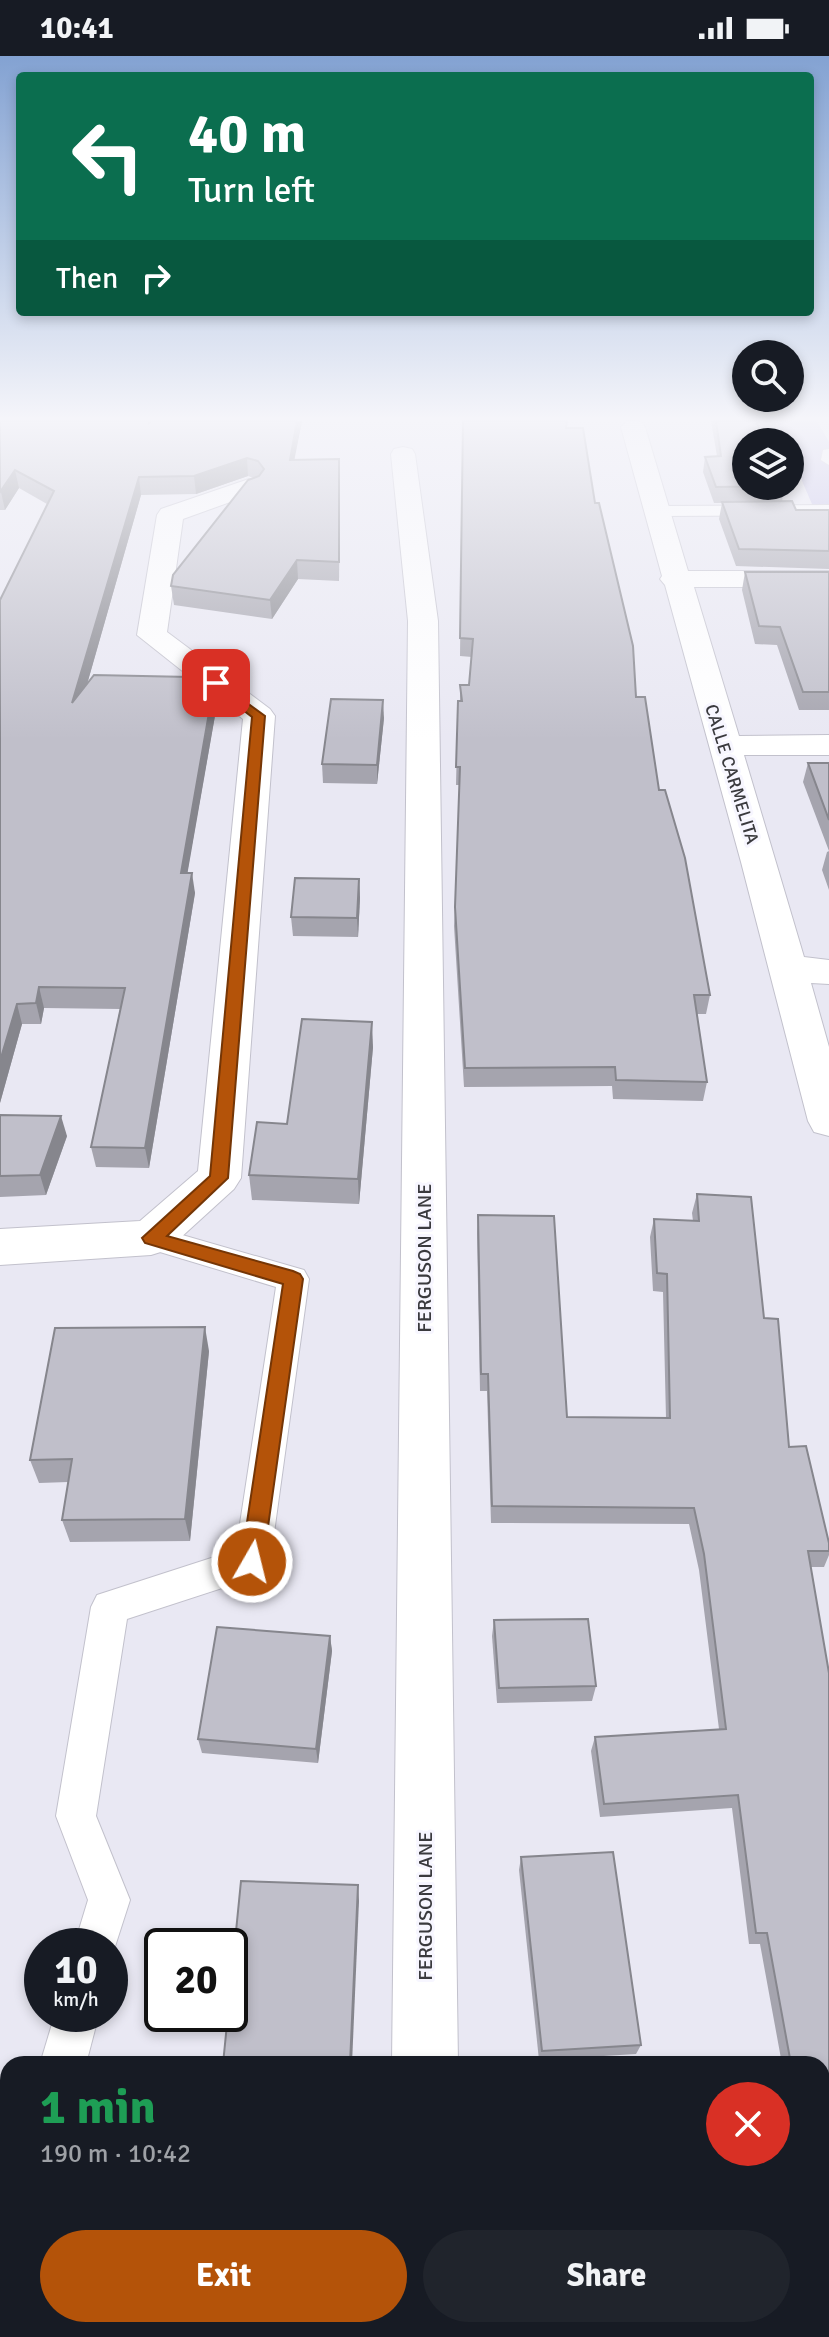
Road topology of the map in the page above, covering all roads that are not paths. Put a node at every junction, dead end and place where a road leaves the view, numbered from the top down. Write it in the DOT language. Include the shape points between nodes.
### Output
graph roads {
  1 [pos="168,527"];
  2 [pos="412,527"];
  3 [pos="660,527"];
  4 [pos="674,579"];
  5 [pos="829,579"];
  6 [pos="829,745"];
  7 [pos="723,746"];
  8 [pos="788,968"];
  9 [pos="829,972"];
  10 [pos="829,1121"];
  11 [pos="151,1238"];
  12 [pos="0,1247"];
  13 [pos="101,1928"];
  14 [pos="72,2032"];
  15 [pos="65,2056"];
  16 [pos="425,2056"];
  1 -- 11 [label="street" via="152,635 259,716 219,1178"];
  2 -- 16 [label="street, FERGUSON LANE" via="423,621"];
  3 -- 4 [label="street, CALLE CARMELITA"];
  4 -- 5 [label="street"];
  4 -- 7 [label="street, CALLE CARMELITA"];
  6 -- 7 [label="street"];
  7 -- 8 [label="street, CALLE CARMELITA"];
  8 -- 9 [label="street"];
  8 -- 10 [label="street, CALLE CARMELITA"];
  11 -- 12 [label="street"];
  11 -- 13 [label="lane" via="293,1279 252,1562 110,1607 76,1816 109,1900"];
  14 -- 15 [label="lane"];
}
